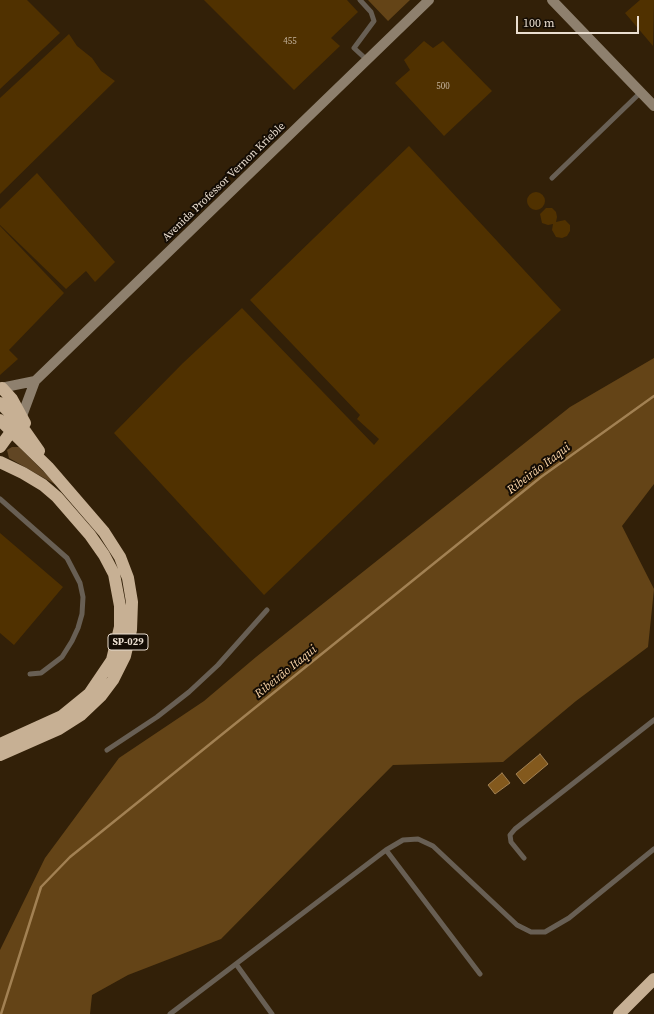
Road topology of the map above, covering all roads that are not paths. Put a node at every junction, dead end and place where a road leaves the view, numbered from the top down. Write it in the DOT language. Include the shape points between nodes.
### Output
graph roads {
  1 [pos="360,0"];
  2 [pos="429,0"];
  3 [pos="552,0"];
  4 [pos="367,60"];
  5 [pos="641,92"];
  6 [pos="654,106"];
  7 [pos="552,178"];
  8 [pos="36,381"];
  9 [pos="1,388"];
  10 [pos="0,403"];
  11 [pos="0,420"];
  12 [pos="17,423"];
  13 [pos="0,446"];
  14 [pos="0,462"];
  15 [pos="48,467"];
  16 [pos="0,499"];
  17 [pos="267,610"];
  18 [pos="30,674"];
  19 [pos="76,706"];
  20 [pos="654,720"];
  21 [pos="0,737"];
  22 [pos="0,744"];
  23 [pos="107,750"];
  24 [pos="0,755"];
  25 [pos="654,849"];
  26 [pos="386,850"];
  27 [pos="524,858"];
  28 [pos="236,964"];
  29 [pos="480,974"];
  30 [pos="654,979"];
  31 [pos="170,1014"];
  32 [pos="272,1014"];
  33 [pos="619,1014"];
  1 -- 4 [label="lane" via="371,12 374,21 354,48"];
  2 -- 4 [label="street, Avenida Professor Vernon Krieble"];
  3 -- 5 [label="street"];
  4 -- 8 [label="street, Avenida Professor Vernon Krieble"];
  5 -- 6 [label="street"];
  5 -- 7 [label="lane"];
  8 -- 9 [label="street"];
  8 -- 12 [label="street, Avenida Professor Vernon Krieble"];
  9 -- 12 [label="highway, SP-029" via="8,394"];
  10 -- 12 [label="highway, SP-029"];
  11 -- 12 [label="highway, SP-029"];
  12 -- 13 [label="highway"];
  12 -- 15 [label="highway, SP-029"];
  12 -- 15 [label="highway, SP-029" via="34,442"];
  14 -- 19 [label="highway, SP-029" via="23,473 57,497 90,535 114,574 120,606 117,643 112,660 101,678"];
  15 -- 24 [label="highway, SP-029" via="92,516 120,557 128,578 132,602 131,630 125,656 113,680 101,696 59,729"];
  16 -- 18 [label="lane" via="67,558 80,582 83,597 78,628 62,657 42,674"];
  17 -- 23 [label="lane" via="218,665 188,692 157,717"];
  19 -- 21 [label="highway, SP-029"];
  19 -- 22 [label="highway, SP-029" via="47,724"];
  20 -- 27 [label="lane" via="515,829 510,835 511,842"];
  25 -- 26 [label="lane" via="569,918 545,932 531,932 518,925 433,846 418,839 403,840"];
  26 -- 28 [label="lane"];
  26 -- 29 [label="lane"];
  28 -- 31 [label="lane"];
  28 -- 32 [label="lane"];
  30 -- 33 [label="highway"];
}
